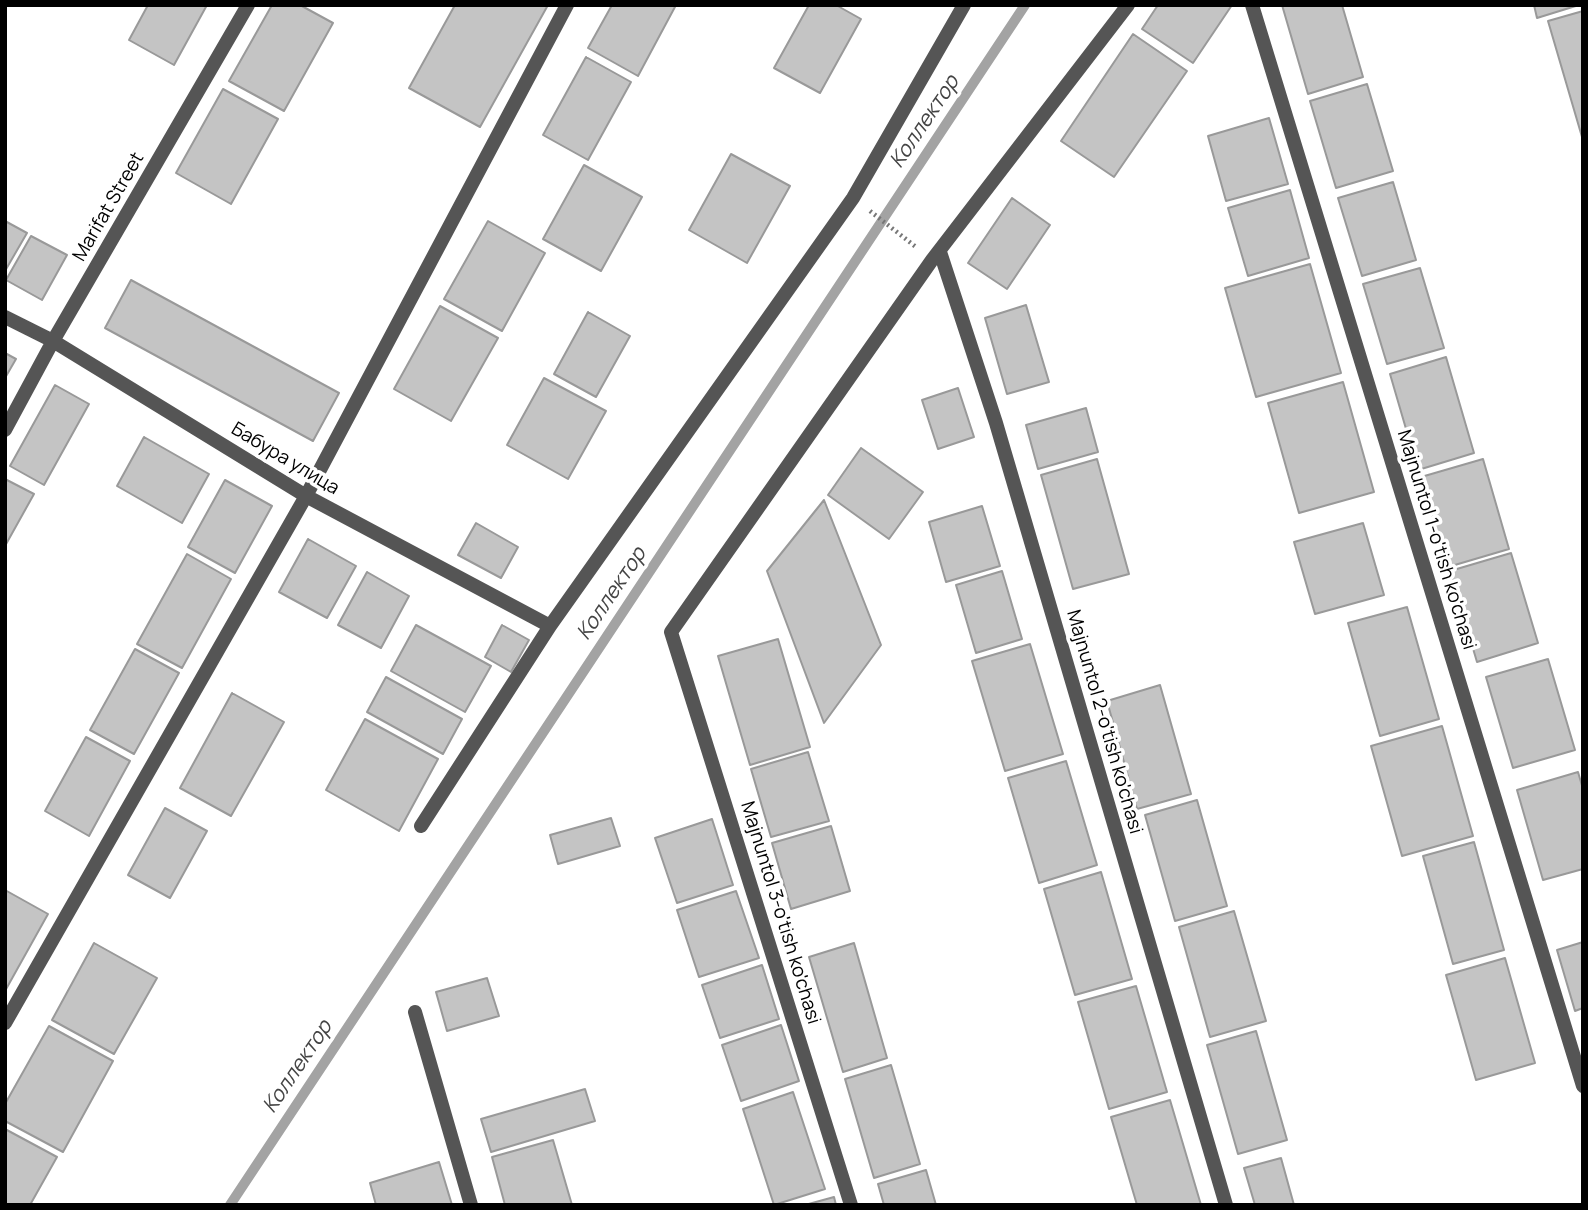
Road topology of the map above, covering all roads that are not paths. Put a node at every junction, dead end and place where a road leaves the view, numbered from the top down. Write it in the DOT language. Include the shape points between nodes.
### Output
graph roads {
  1 [pos="248,5"];
  2 [pos="567,5"];
  3 [pos="964,5"];
  4 [pos="1128,5"];
  5 [pos="1252,5"];
  6 [pos="936,256"];
  7 [pos="5,317"];
  8 [pos="53,341"];
  9 [pos="5,430"];
  10 [pos="306,496"];
  11 [pos="550,625"];
  12 [pos="421,826"];
  13 [pos="415,1012"];
  14 [pos="5,1023"];
  15 [pos="1583,1086"];
  16 [pos="471,1205"];
  17 [pos="851,1205"];
  18 [pos="1226,1205"];
  1 -- 8 [label="street, Marifat Street"];
  2 -- 10 [label="street"];
  3 -- 11 [label="street" via="853,198"];
  4 -- 6 [label="street"];
  5 -- 15 [label="street, Majnuntol 1-o'tish ko'chasi"];
  6 -- 17 [label="street, Majnuntol 3-o'tish ko'chasi" via="671,632"];
  6 -- 18 [label="street, Majnuntol 2-o'tish ko'chasi" via="1000,436"];
  7 -- 8 [label="street, Бабура улица"];
  8 -- 9 [label="street, Marifat Street"];
  8 -- 10 [label="street, Бабура улица"];
  10 -- 11 [label="street, Бабура улица"];
  10 -- 14 [label="street"];
  11 -- 12 [label="street"];
  13 -- 16 [label="street"];
}
